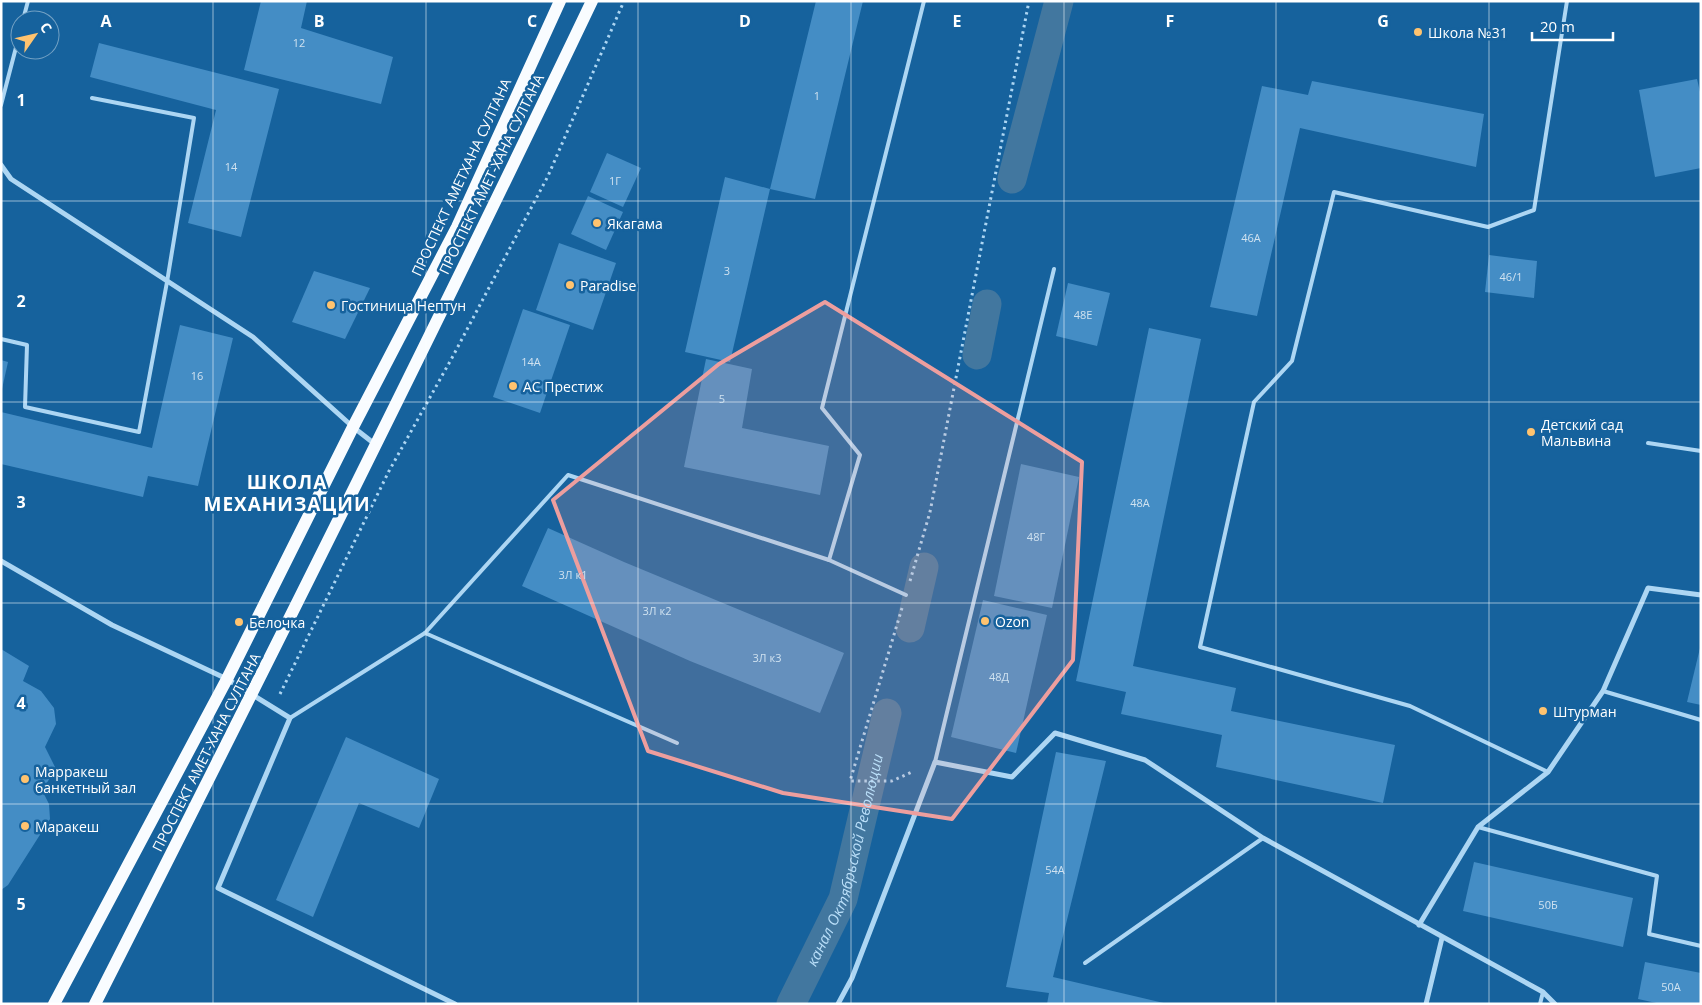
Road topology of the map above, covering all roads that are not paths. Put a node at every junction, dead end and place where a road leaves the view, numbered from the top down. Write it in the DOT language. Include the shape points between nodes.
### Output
graph roads {
  1 [pos="560,1"];
  2 [pos="592,1"];
  3 [pos="924,1"];
  4 [pos="1567,1"];
  5 [pos="13,60"];
  6 [pos="92,98"];
  7 [pos="1,105"];
  8 [pos="1,165"];
  9 [pos="1054,269"];
  10 [pos="167,282"];
  11 [pos="1,339"];
  12 [pos="353,427"];
  13 [pos="1648,443"];
  14 [pos="376,445"];
  15 [pos="1701,451"];
  16 [pos="829,560"];
  17 [pos="1,561"];
  18 [pos="906,595"];
  19 [pos="1701,595"];
  20 [pos="425,633"];
  21 [pos="227,679"];
  22 [pos="1603,691"];
  23 [pos="253,694"];
  24 [pos="290,718"];
  25 [pos="1701,720"];
  26 [pos="677,743"];
  27 [pos="935,762"];
  28 [pos="1548,772"];
  29 [pos="1478,827"];
  30 [pos="1264,838"];
  31 [pos="1419,925"];
  32 [pos="1442,938"];
  33 [pos="1701,946"];
  34 [pos="1085,963"];
  35 [pos="1543,992"];
  36 [pos="54,1004"];
  37 [pos="95,1004"];
  38 [pos="455,1004"];
  39 [pos="838,1004"];
  40 [pos="1426,1004"];
  41 [pos="1540,1004"];
  42 [pos="1556,1004"];
  1 -- 12 [label="main road, ПРОСПЕКТ АМЕТХАНА СУЛТАНА" via="456,227"];
  2 -- 14 [label="main road, ПРОСПЕКТ АМЕТ-ХАНА СУЛТАНА"];
  3 -- 16 [label="lane" via="822,408 860,455"];
  4 -- 28 [label="lane" via="1534,210 1488,228 1334,192 1292,361 1254,402 1200,647 1410,706"];
  5 -- 7 [label="lane"];
  6 -- 10 [label="lane" via="194,118"];
  8 -- 10 [label="street" via="11,179"];
  9 -- 27 [label="lane"];
  10 -- 11 [label="lane" via="139,432 25,407 26,345"];
  10 -- 12 [label="street" via="253,337"];
  12 -- 14 [label="street"];
  12 -- 21 [label="main road, ПРОСПЕКТ АМЕТХАНА СУЛТАНА"];
  13 -- 15 [label="lane"];
  14 -- 23 [label="main road, ПРОСПЕКТ АМЕТ-ХАНА СУЛТАНА"];
  16 -- 18 [label="lane"];
  16 -- 20 [label="lane" via="568,475"];
  17 -- 21 [label="street" via="112,625"];
  19 -- 22 [label="street" via="1648,588"];
  20 -- 24 [label="lane"];
  20 -- 26 [label="lane"];
  21 -- 23 [label="street"];
  21 -- 36 [label="main road, ПРОСПЕКТ АМЕТХАНА СУЛТАНА"];
  22 -- 25 [label="lane"];
  22 -- 28 [label="street"];
  23 -- 24 [label="street"];
  23 -- 37 [label="main road, ПРОСПЕКТ АМЕТ-ХАНА СУЛТАНА"];
  24 -- 38 [label="street" via="218,888"];
  27 -- 30 [label="street" via="1012,777 1055,733 1145,760"];
  27 -- 39 [label="street" via="852,978"];
  28 -- 29 [label="street"];
  29 -- 31 [label="street"];
  29 -- 33 [label="lane" via="1658,876 1648,934"];
  30 -- 31 [label="street"];
  30 -- 34 [label="lane"];
  31 -- 32 [label="street"];
  32 -- 35 [label="street"];
  32 -- 40 [label="street"];
  35 -- 41 [label="lane"];
  35 -- 42 [label="street"];
}
